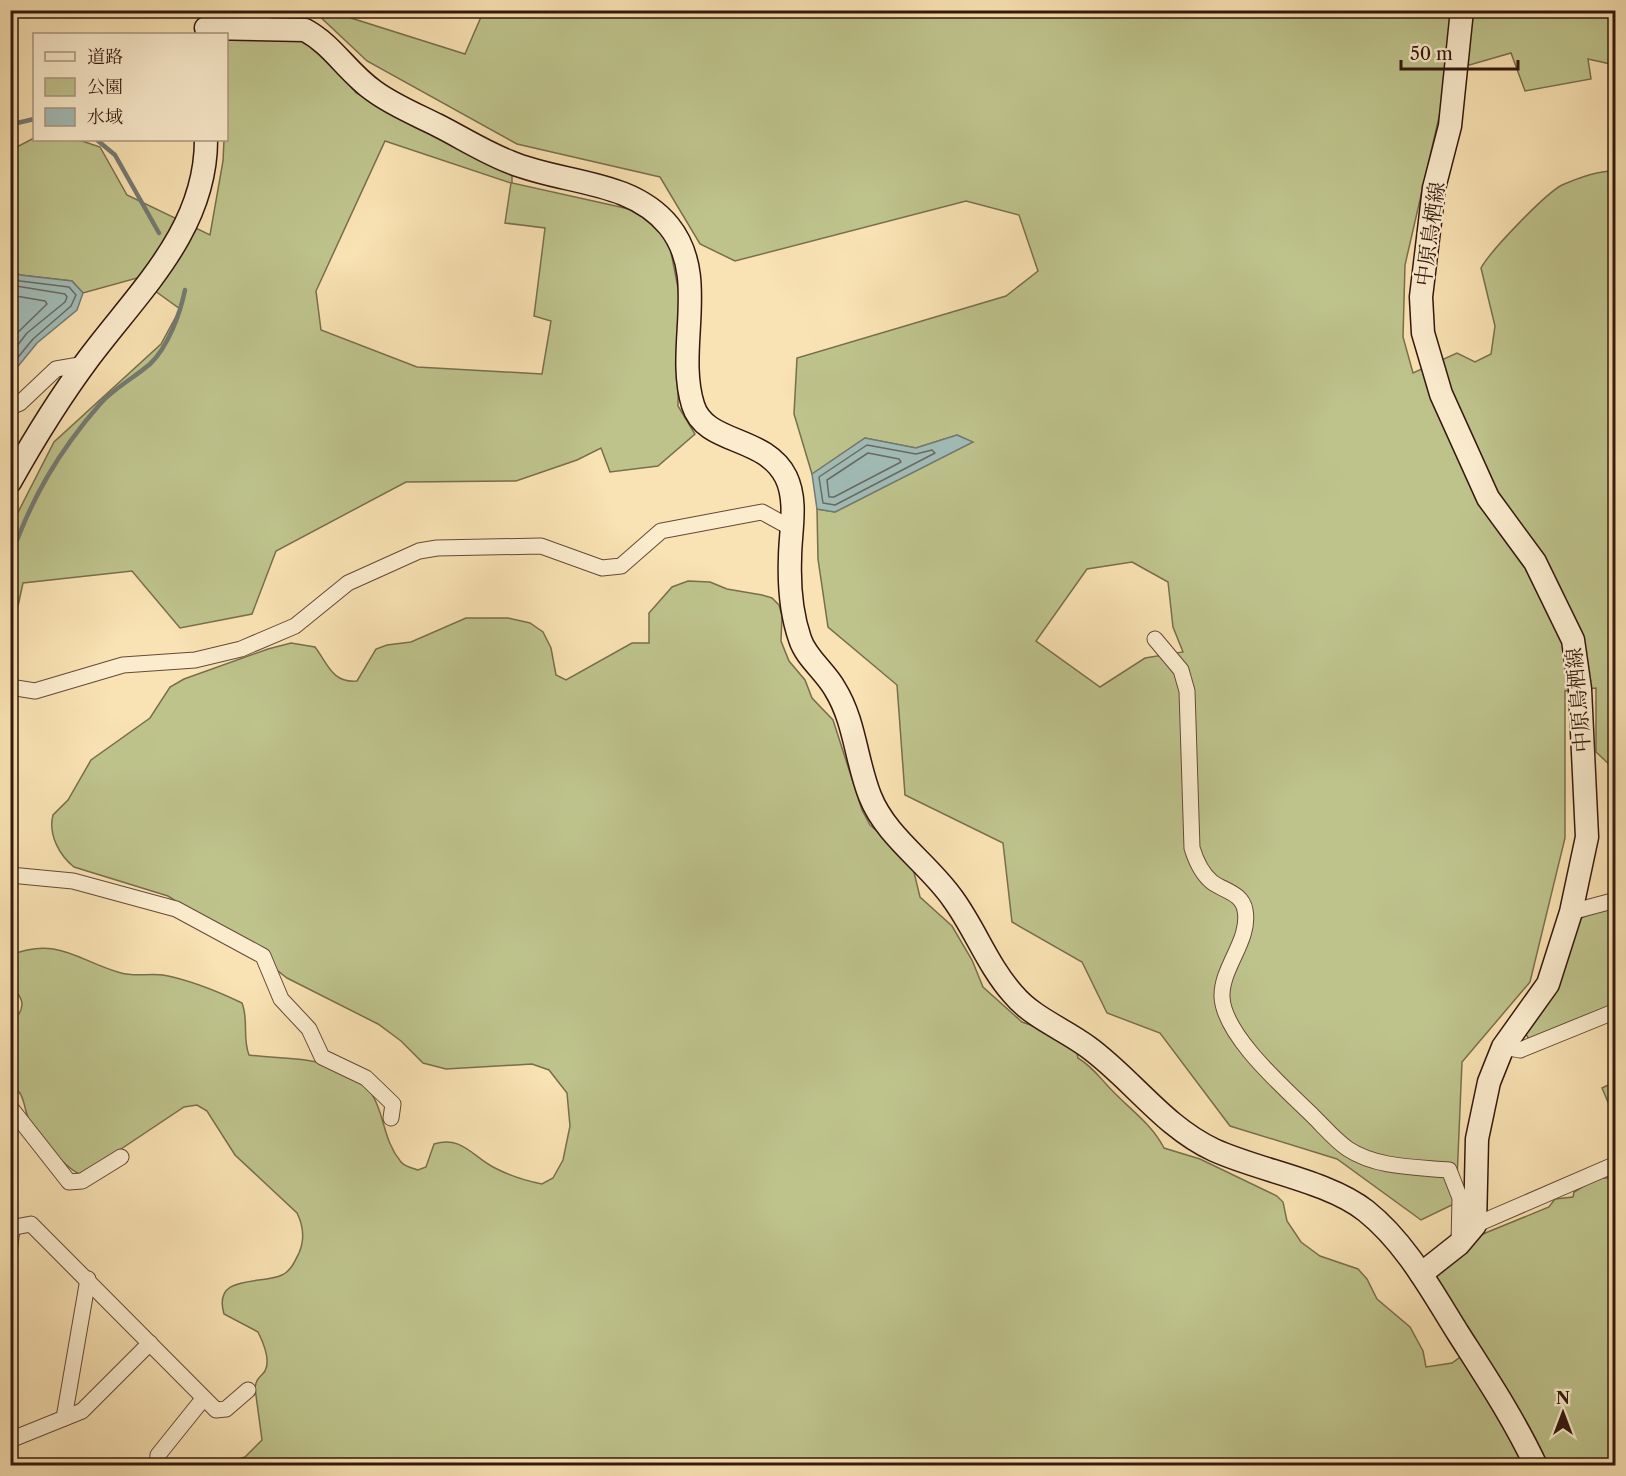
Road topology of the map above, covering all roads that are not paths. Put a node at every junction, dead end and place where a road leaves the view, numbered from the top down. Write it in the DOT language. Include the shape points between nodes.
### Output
graph roads {
  1 [pos="1462,10"];
  2 [pos="263,19"];
  3 [pos="206,24"];
  4 [pos="206,141"];
  5 [pos="85,364"];
  6 [pos="10,407"];
  7 [pos="10,482"];
  8 [pos="791,528"];
  9 [pos="1155,639"];
  10 [pos="11,689"];
  11 [pos="10,875"];
  12 [pos="1616,900"];
  13 [pos="1571,912"];
  14 [pos="1616,1011"];
  15 [pos="1503,1047"];
  16 [pos="10,1107"];
  17 [pos="391,1118"];
  18 [pos="122,1157"];
  19 [pos="1616,1164"];
  20 [pos="1475,1226"];
  21 [pos="11,1228"];
  22 [pos="1459,1244"];
  23 [pos="10,1245"];
  24 [pos="1421,1274"];
  25 [pos="88,1279"];
  26 [pos="150,1343"];
  27 [pos="248,1390"];
  28 [pos="203,1399"];
  29 [pos="64,1418"];
  30 [pos="10,1440"];
  31 [pos="157,1466"];
  32 [pos="1536,1466"];
  1 -- 13 [label="street, 中原鳥栖線" via="1450,126 1434,188 1421,297 1423,333 1441,394 1488,498 1534,562 1573,640 1580,688 1587,837"];
  2 -- 3 [label="street"];
  2 -- 8 [label="street" via="318,37 375,92 486,151 551,176 623,193 655,212 669,226 688,263 688,364 694,411 702,424 768,454 782,469 790,485"];
  4 -- 5 [label="street" via="196,195 177,244"];
  5 -- 6 [label="street" via="56,369 20,403"];
  5 -- 7 [label="street"];
  8 -- 10 [label="street" via="762,512 661,531 621,566 602,567 541,546 436,548 348,583 295,626 241,650 195,660 123,665 35,691"];
  8 -- 24 [label="street" via="792,608 802,646 835,688 849,720 871,797 888,827 954,899 1014,996 1031,1012 1087,1045 1178,1129 1236,1160 1330,1192 1363,1208 1395,1238"];
  9 -- 22 [label="street" via="1181,670 1187,691 1192,848 1197,865 1212,882 1237,895 1245,910 1242,934 1224,976 1222,999 1228,1020 1259,1063 1347,1149 1379,1163 1449,1170 1460,1198"];
  11 -- 17 [label="street" via="73,881 176,909 263,956 281,999 309,1029 322,1057 366,1078 393,1104"];
  12 -- 13 [label="street"];
  13 -- 15 [label="street, 中原鳥栖線" via="1548,984"];
  14 -- 15 [label="street" via="1520,1050"];
  15 -- 20 [label="street, 中原鳥栖線" via="1489,1082 1478,1139"];
  16 -- 18 [label="street" via="69,1182 82,1181"];
  19 -- 20 [label="street"];
  20 -- 22 [label="street"];
  21 -- 23 [label="street"];
  21 -- 25 [label="street" via="32,1224"];
  22 -- 24 [label="street"];
  24 -- 32 [label="street" via="1517,1426"];
  25 -- 26 [label="street"];
  25 -- 29 [label="street"];
  26 -- 28 [label="street"];
  26 -- 29 [label="street" via="82,1411"];
  27 -- 28 [label="street" via="221,1411"];
  28 -- 31 [label="street" via="158,1455"];
  29 -- 30 [label="street"];
}
